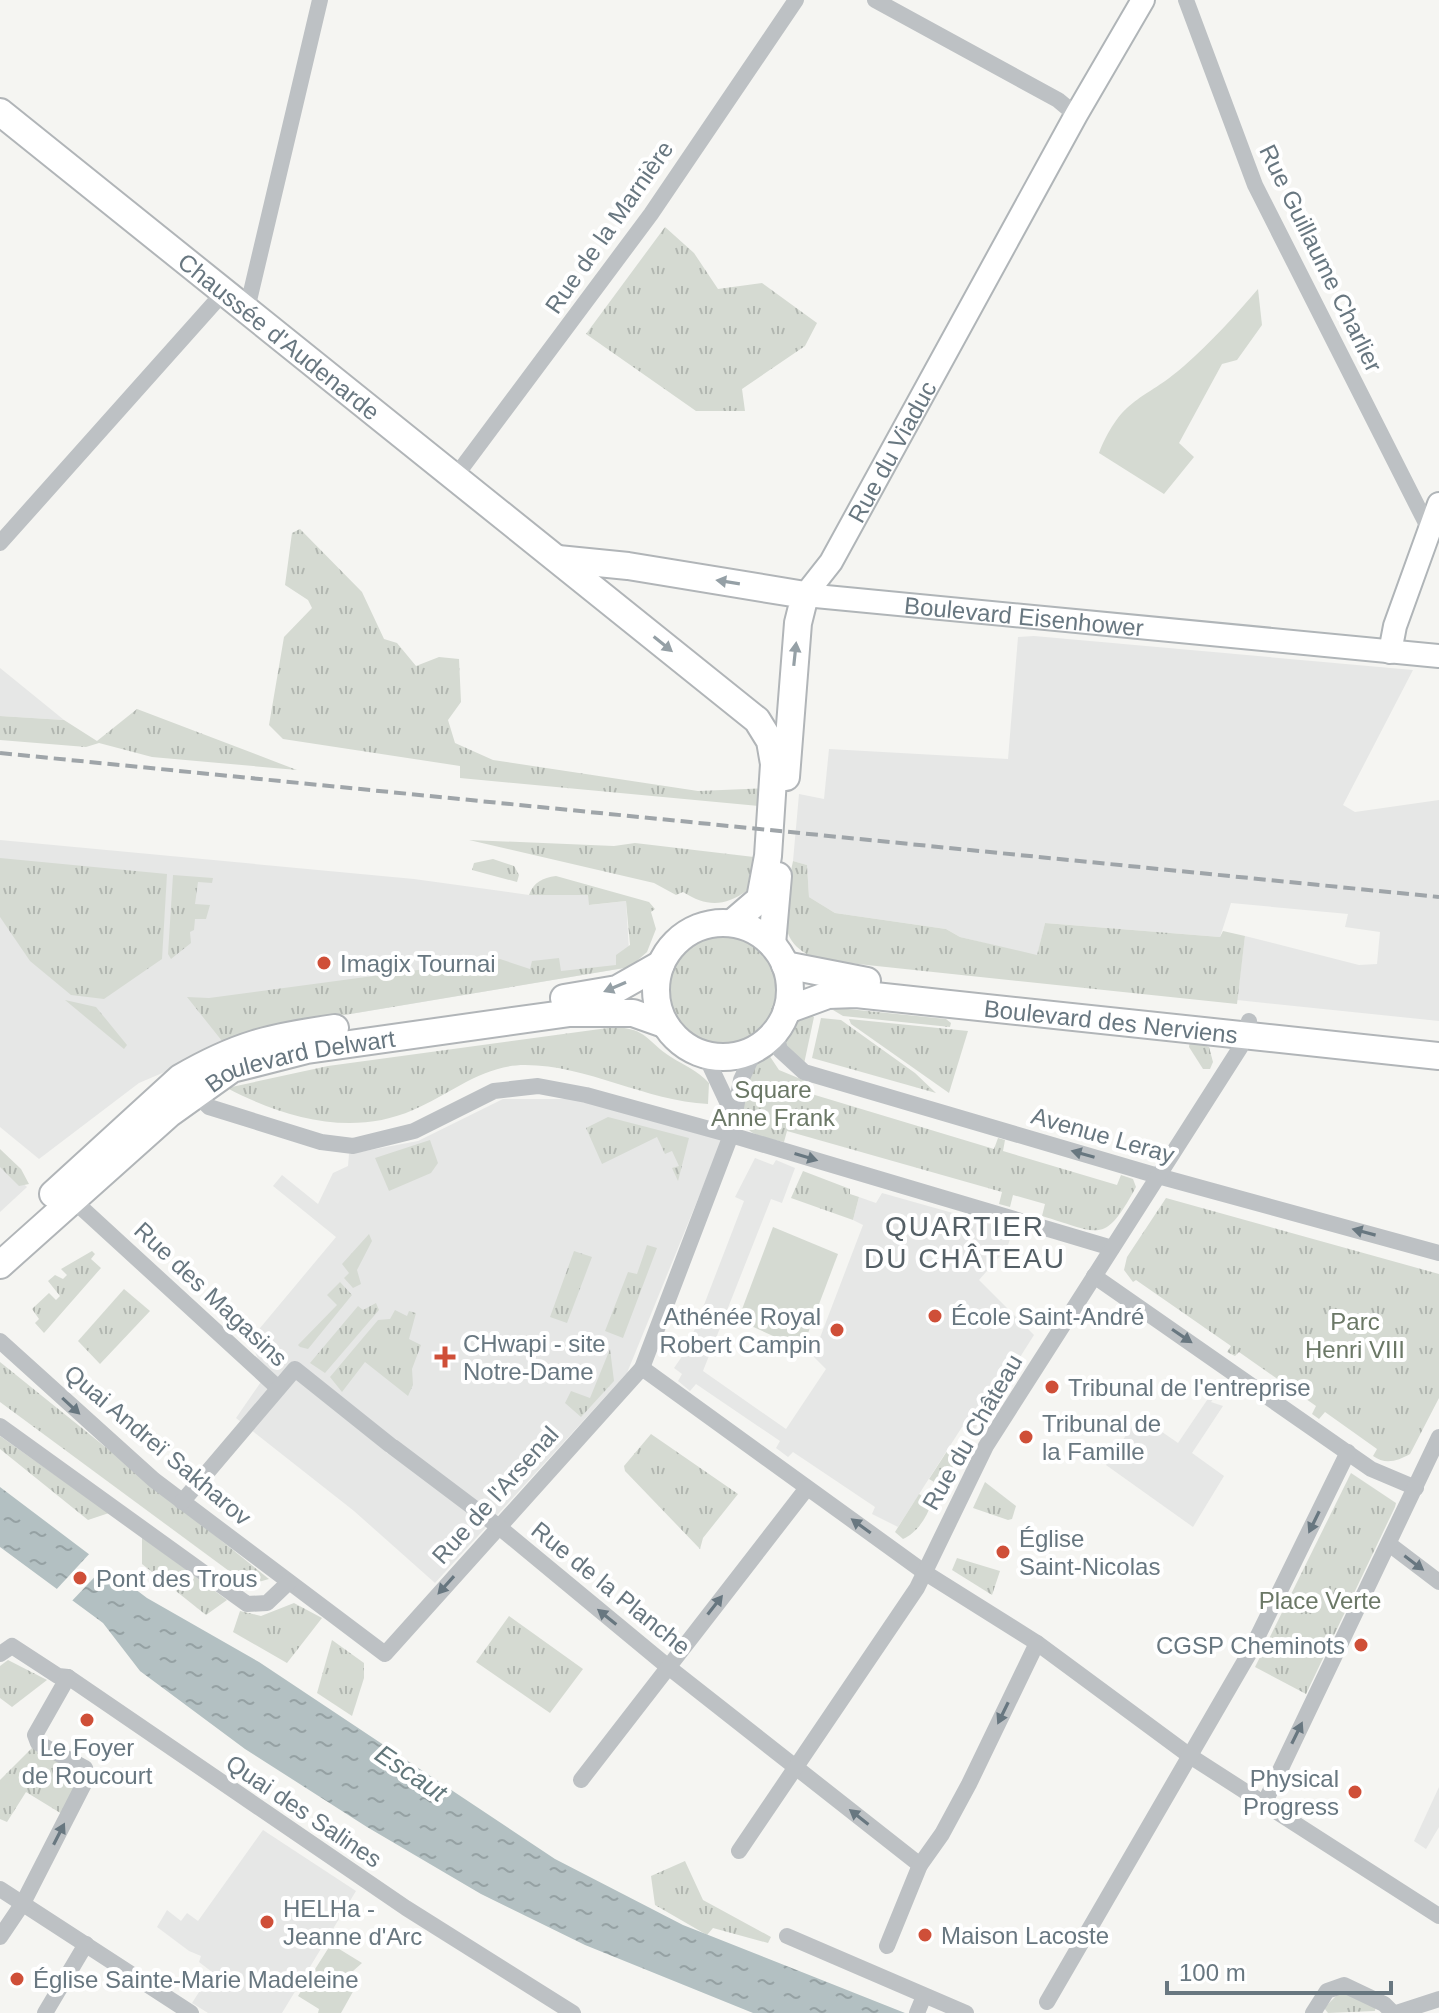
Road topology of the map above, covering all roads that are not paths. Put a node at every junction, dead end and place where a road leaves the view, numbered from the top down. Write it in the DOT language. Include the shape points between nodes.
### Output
graph roads {
  1 [pos="320,0"];
  2 [pos="796,0"];
  3 [pos="875,0"];
  4 [pos="1143,0"];
  5 [pos="1186,0"];
  6 [pos="0,112"];
  7 [pos="1076,115"];
  8 [pos="224,292"];
  9 [pos="247,309"];
  10 [pos="455,477"];
  11 [pos="1439,504"];
  12 [pos="1429,529"];
  13 [pos="0,543"];
  14 [pos="558,559"];
  15 [pos="612,564"];
  16 [pos="602,595"];
  17 [pos="805,595"];
  18 [pos="1390,652"];
  19 [pos="1439,656"];
  20 [pos="790,714"];
  21 [pos="757,720"];
  22 [pos="732,923"];
  23 [pos="779,954"];
  24 [pos="661,964"];
  25 [pos="664,1024"];
  26 [pos="1248,1028"];
  27 [pos="773,1030"];
  28 [pos="1439,1042"];
  29 [pos="705,1055"];
  30 [pos="1439,1056"];
  31 [pos="195,1093"];
  32 [pos="731,1135"];
  33 [pos="1158,1176"];
  34 [pos="73,1200"];
  35 [pos="0,1241"];
  36 [pos="1112,1248"];
  37 [pos="1439,1253"];
  38 [pos="0,1265"];
  39 [pos="1094,1276"];
  40 [pos="0,1341"];
  41 [pos="642,1368"];
  42 [pos="277,1387"];
  43 [pos="0,1426"];
  44 [pos="1439,1437"];
  45 [pos="1348,1452"];
  46 [pos="807,1488"];
  47 [pos="1416,1488"];
  48 [pos="182,1502"];
  49 [pos="499,1527"];
  50 [pos="1389,1544"];
  51 [pos="924,1572"];
  52 [pos="289,1582"];
  53 [pos="1439,1582"];
  54 [pos="1037,1643"];
  55 [pos="6,1650"];
  56 [pos="385,1654"];
  57 [pos="667,1666"];
  58 [pos="68,1677"];
  59 [pos="1190,1756"];
  60 [pos="797,1768"];
  61 [pos="581,1780"];
  62 [pos="1264,1804"];
  63 [pos="739,1851"];
  64 [pos="920,1865"];
  65 [pos="0,1889"];
  66 [pos="23,1903"];
  67 [pos="1439,1916"];
  68 [pos="787,1936"];
  69 [pos="0,1937"];
  70 [pos="890,1938"];
  71 [pos="86,1944"];
  72 [pos="1439,1999"];
  73 [pos="1047,2002"];
  74 [pos="920,2005"];
  75 [pos="45,2013"];
  76 [pos="191,2013"];
  77 [pos="573,2013"];
  78 [pos="966,2013"];
  79 [pos="1313,2013"];
  80 [pos="1394,2013"];
  1 -- 9 [label="street"];
  2 -- 10 [label="street, Rue de la Marnière" via="651,214"];
  3 -- 7 [label="street" via="1058,100"];
  4 -- 7 [label="street, Rue du Viaduc"];
  5 -- 12 [label="street, Rue Guillaume Charlier" via="1255,185"];
  6 -- 8 [label="main road, Chaussée d'Audenarde"];
  7 -- 17 [label="street, Rue du Viaduc" via="831,562"];
  8 -- 9 [label="main road, Chaussée d'Audenarde"];
  8 -- 13 [label="street"];
  9 -- 10 [label="main road, Chaussée d'Audenarde"];
  10 -- 14 [label="main road, Chaussée d'Audenarde"];
  11 -- 12 [label="street"];
  12 -- 18 [label="street"];
  14 -- 15 [label="main road"];
  14 -- 16 [label="main road, Chaussée d'Audenarde"];
  15 -- 16 [label="street" via="603,570"];
  17 -- 15 [label="main road, Boulevard Eisenhower, one-way"];
  16 -- 21 [label="main road, Chaussée d'Audenarde, one-way"];
  17 -- 18 [label="street, Boulevard Eisenhower"];
  20 -- 17 [label="main road, Rue du Viaduc, one-way"];
  18 -- 19 [label="street, Boulevard Eisenhower"];
  20 -- 21 [label="main road" via="771,722"];
  20 -- 23 [label="main road, Rue du Viaduc"];
  21 -- 22 [label="main road" via="770,741 774,764 768,856 760,899"];
  22 -- 23 [label="main road" via="760,933"];
  22 -- 24 [label="main road" via="693,931"];
  23 -- 26 [label="main road, Boulevard des Nerviens" via="869,982"];
  23 -- 27 [label="main road" via="789,980"];
  24 -- 25 [label="main road" via="657,995"];
  24 -- 35 [label="main road, Boulevard Delwart, one-way" via="595,995 285,1035 231,1050 180,1078"];
  25 -- 29 [label="main road" via="687,1048"];
  25 -- 31 [label="main road, Boulevard Delwart" via="633,1013 570,1013 307,1050 232,1069"];
  26 -- 27 [label="main road, Boulevard des Nerviens" via="856,994 828,995"];
  26 -- 28 [label="main road, Boulevard des Nerviens"];
  26 -- 30 [label="main road, Boulevard des Nerviens"];
  26 -- 33 [label="street, Rue du Château"];
  27 -- 29 [label="main road" via="722,1058"];
  27 -- 32 [label="street" via="741,1080"];
  33 -- 27 [label="street, Avenue Leray, one-way" via="804,1072 780,1050"];
  29 -- 32 [label="street" via="730,1108"];
  31 -- 32 [label="street" via="209,1107 339,1145 396,1137 494,1091 523,1086 586,1095"];
  31 -- 34 [label="main road, Boulevard Delwart"];
  32 -- 36 [label="street, one-way"];
  32 -- 41 [label="street"];
  33 -- 36 [label="street, Rue du Château"];
  37 -- 33 [label="street, Avenue Leray, one-way"];
  34 -- 38 [label="main road, Boulevard Delwart"];
  34 -- 42 [label="street, Rue des Magasins"];
  36 -- 39 [label="street, Rue du Château"];
  39 -- 45 [label="street, one-way"];
  39 -- 51 [label="street, Rue du Château" via="986,1446"];
  40 -- 48 [label="street, Quai Andreï Sakharov, one-way"];
  41 -- 46 [label="street"];
  41 -- 49 [label="street, Rue de l'Arsenal"];
  42 -- 48 [label="street, Rue des Magasins"];
  42 -- 49 [label="street, Rue de la Planche" via="295,1369"];
  43 -- 52 [label="street" via="247,1604 267,1603"];
  44 -- 47 [label="street"];
  45 -- 47 [label="street" via="1371,1469"];
  45 -- 59 [label="street, one-way" via="1250,1652"];
  51 -- 46 [label="street, one-way"];
  57 -- 46 [label="street, one-way"];
  47 -- 50 [label="street"];
  48 -- 52 [label="street, Quai Andreï Sakharov"];
  49 -- 56 [label="street, Rue de l'Arsenal, one-way"];
  57 -- 49 [label="street, Rue de la Planche, one-way"];
  50 -- 53 [label="street, one-way"];
  62 -- 50 [label="street, one-way"];
  51 -- 54 [label="street"];
  51 -- 60 [label="street, Rue du Château"];
  52 -- 56 [label="street, Quai Andreï Sakharov"];
  54 -- 59 [label="street"];
  54 -- 64 [label="street, one-way" via="969,1784"];
  55 -- 58 [label="street, Quai des Salines"];
  57 -- 60 [label="street, Rue de la Planche"];
  57 -- 61 [label="street"];
  66 -- 58 [label="street, one-way" via="88,1776 85,1768 38,1743 35,1735"];
  58 -- 77 [label="street, Quai des Salines" via="406,1908"];
  59 -- 62 [label="street"];
  59 -- 73 [label="street"];
  60 -- 63 [label="street, Rue du Château"];
  64 -- 60 [label="street, Rue de la Planche, one-way"];
  62 -- 67 [label="street"];
  64 -- 70 [label="street"];
  65 -- 66 [label="street"];
  66 -- 69 [label="street"];
  66 -- 71 [label="street"];
  68 -- 74 [label="street"];
  71 -- 75 [label="street"];
  71 -- 76 [label="street"];
  72 -- 80 [label="street"];
  74 -- 78 [label="street"];
  79 -- 80 [label="street" via="1327,1991 1344,1985"];
}
